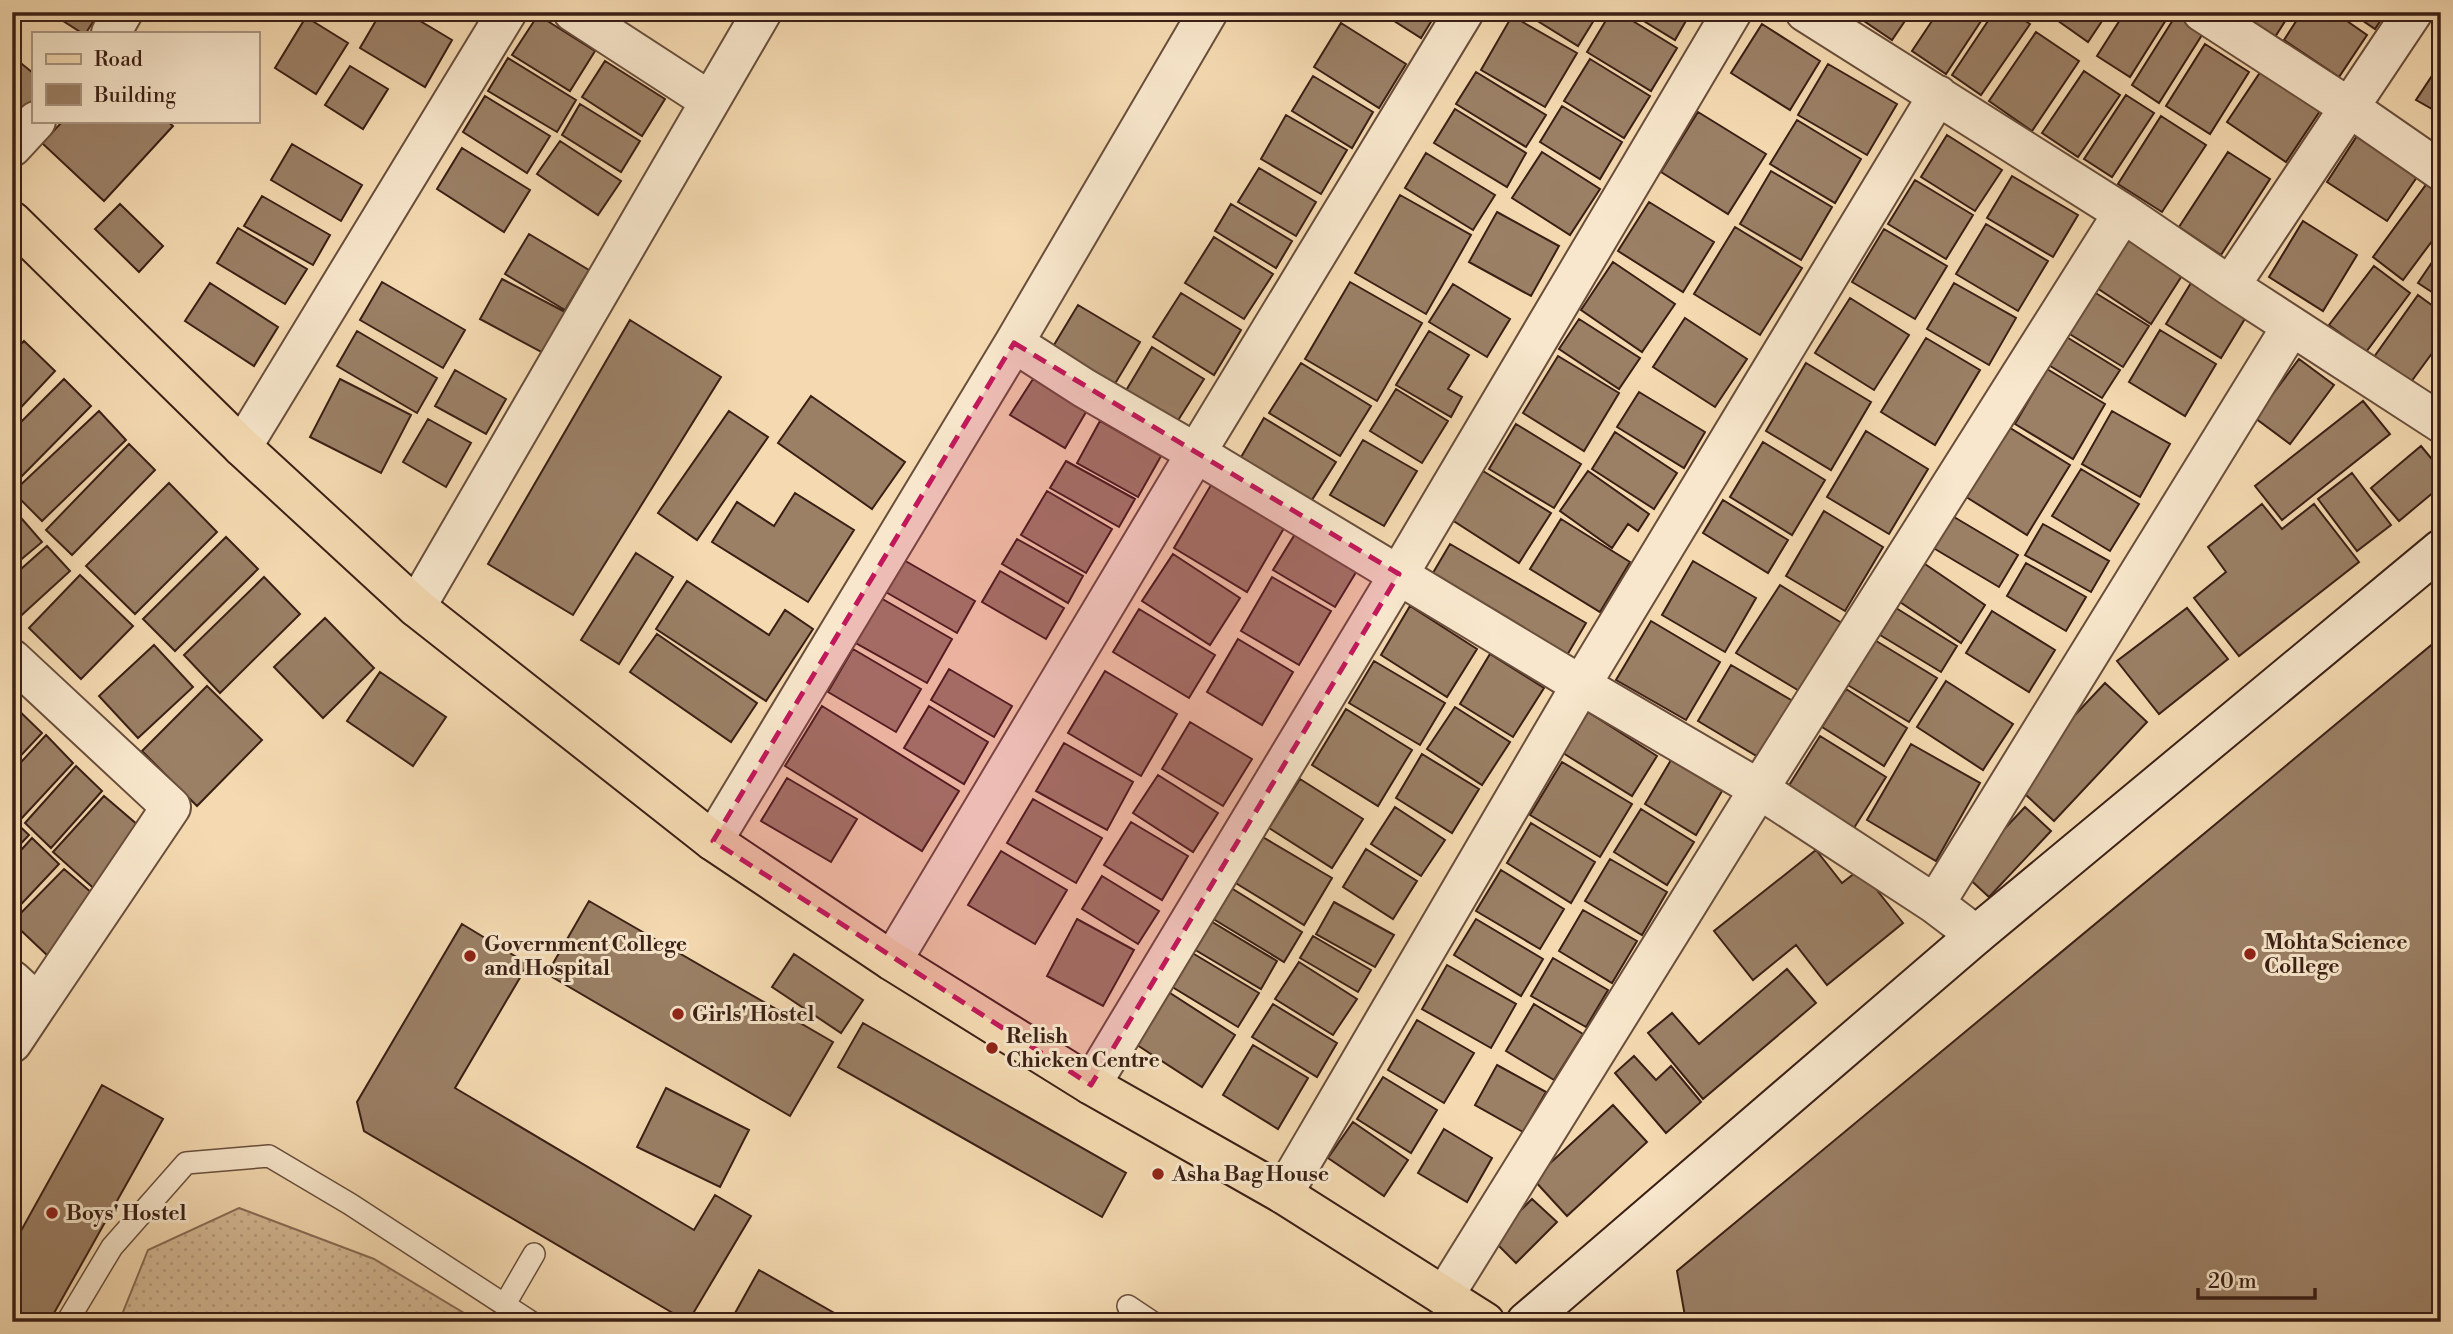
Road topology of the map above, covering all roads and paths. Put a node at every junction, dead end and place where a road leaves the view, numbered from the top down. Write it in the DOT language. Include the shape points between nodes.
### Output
graph roads {
  1 [pos="123,12"];
  2 [pos="507,12"];
  3 [pos="573,12"];
  4 [pos="762,12"];
  5 [pos="1208,12"];
  6 [pos="1465,12"];
  7 [pos="1732,12"];
  8 [pos="1805,12"];
  9 [pos="2202,12"];
  10 [pos="2413,12"];
  11 [pos="112,32"];
  12 [pos="1938,95"];
  13 [pos="710,101"];
  14 [pos="2350,107"];
  15 [pos="35,122"];
  16 [pos="12,147"];
  17 [pos="2441,171"];
  18 [pos="2123,212"];
  19 [pos="12,221"];
  20 [pos="2230,286"];
  21 [pos="2291,327"];
  22 [pos="1014,343"];
  23 [pos="2441,423"];
  24 [pos="242,447"];
  25 [pos="1196,453"];
  26 [pos="2441,549"];
  27 [pos="1399,574"];
  28 [pos="416,607"];
  29 [pos="12,659"];
  30 [pos="1581,685"];
  31 [pos="1759,789"];
  32 [pos="713,841"];
  33 [pos="1935,904"];
  34 [pos="1976,935"];
  35 [pos="892,961"];
  36 [pos="25,992"];
  37 [pos="12,1044"];
  38 [pos="1091,1085"];
  39 [pos="1283,1194"];
  40 [pos="534,1254"];
  41 [pos="1444,1296"];
  42 [pos="505,1304"];
  43 [pos="1128,1306"];
  44 [pos="67,1322"];
  45 [pos="531,1322"];
  46 [pos="1152,1322"];
  47 [pos="1485,1322"];
  48 [pos="1527,1322"];
  1 -- 11 [label="street"];
  2 -- 24 [label="street"];
  3 -- 13 [label="street"];
  4 -- 13 [label="street"];
  5 -- 22 [label="street"];
  6 -- 25 [label="street"];
  7 -- 27 [label="street"];
  8 -- 12 [label="street"];
  9 -- 14 [label="street"];
  10 -- 14 [label="street"];
  12 -- 18 [label="street"];
  12 -- 30 [label="street"];
  13 -- 28 [label="street"];
  14 -- 17 [label="street"];
  14 -- 20 [label="street"];
  15 -- 16 [label="street"];
  18 -- 20 [label="street"];
  18 -- 31 [label="street"];
  19 -- 24 [label="main road"];
  20 -- 21 [label="street"];
  21 -- 23 [label="street"];
  21 -- 33 [label="street"];
  22 -- 25 [label="street"];
  22 -- 32 [label="street"];
  24 -- 28 [label="main road"];
  25 -- 27 [label="street"];
  25 -- 35 [label="street"];
  26 -- 34 [label="street"];
  27 -- 30 [label="street"];
  27 -- 38 [label="street"];
  28 -- 32 [label="main road"];
  29 -- 36 [label="street" via="171,807"];
  30 -- 31 [label="street"];
  30 -- 39 [label="street"];
  31 -- 33 [label="street"];
  31 -- 41 [label="street"];
  32 -- 35 [label="main road"];
  33 -- 34 [label="street"];
  34 -- 48 [label="street"];
  35 -- 38 [label="main road"];
  36 -- 37 [label="street"];
  38 -- 39 [label="main road"];
  39 -- 41 [label="main road"];
  40 -- 42 [label="lane"];
  41 -- 47 [label="main road"];
  42 -- 44 [label="lane" via="269,1156 186,1163 112,1247"];
  42 -- 45 [label="lane"];
  43 -- 46 [label="lane"];
}
